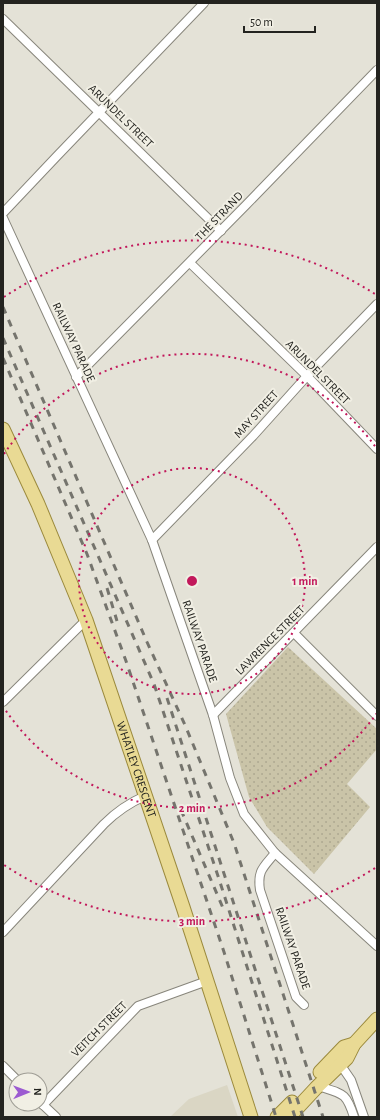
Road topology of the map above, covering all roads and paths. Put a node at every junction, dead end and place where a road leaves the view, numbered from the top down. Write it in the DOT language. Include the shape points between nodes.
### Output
graph roads {
  1 [pos="204,3"];
  2 [pos="3,19"];
  3 [pos="377,70"];
  4 [pos="99,112"];
  5 [pos="3,213"];
  6 [pos="3,218"];
  7 [pos="221,231"];
  8 [pos="190,263"];
  9 [pos="377,304"];
  10 [pos="76,376"];
  11 [pos="307,376"];
  12 [pos="3,430"];
  13 [pos="377,449"];
  14 [pos="152,540"];
  15 [pos="377,547"];
  16 [pos="86,620"];
  17 [pos="294,633"];
  18 [pos="3,702"];
  19 [pos="213,714"];
  20 [pos="377,716"];
  21 [pos="145,796"];
  22 [pos="275,853"];
  23 [pos="3,932"];
  24 [pos="377,946"];
  25 [pos="207,981"];
  26 [pos="304,1005"];
  27 [pos="377,1020"];
  28 [pos="354,1044"];
  29 [pos="340,1064"];
  30 [pos="318,1086"];
  31 [pos="48,1097"];
  32 [pos="48,1109"];
  33 [pos="56,1117"];
  34 [pos="251,1117"];
  35 [pos="277,1117"];
  36 [pos="289,1117"];
  37 [pos="354,1117"];
  38 [pos="364,1117"];
  1 -- 4 [label="street"];
  2 -- 4 [label="street, ARUNDEL STREET"];
  3 -- 7 [label="street, THE STRAND"];
  4 -- 5 [label="street"];
  4 -- 7 [label="street, ARUNDEL STREET"];
  6 -- 10 [label="street, RAILWAY PARADE"];
  7 -- 8 [label="street, THE STRAND"];
  8 -- 10 [label="street, THE STRAND"];
  8 -- 11 [label="street, ARUNDEL STREET"];
  9 -- 11 [label="street, MAY STREET"];
  10 -- 14 [label="street, RAILWAY PARADE"];
  11 -- 13 [label="street, ARUNDEL STREET"];
  11 -- 14 [label="street, MAY STREET"];
  12 -- 16 [label="main road, WHATLEY CRESCENT" via="38,504"];
  14 -- 19 [label="street, RAILWAY PARADE"];
  15 -- 17 [label="street, LAWRENCE STREET"];
  16 -- 18 [label="street"];
  16 -- 21 [label="main road, WHATLEY CRESCENT"];
  17 -- 19 [label="street, LAWRENCE STREET"];
  17 -- 20 [label="street"];
  19 -- 22 [label="street, RAILWAY PARADE" via="230,778 244,814"];
  21 -- 23 [label="street" via="116,812"];
  21 -- 25 [label="main road, WHATLEY CRESCENT"];
  22 -- 24 [label="street"];
  22 -- 26 [label="street, RAILWAY PARADE" via="260,871 260,890 296,997"];
  25 -- 31 [label="street, VEITCH STREET" via="138,1006"];
  25 -- 34 [label="main road, WHATLEY CRESCENT"];
  27 -- 28 [label="main road"];
  28 -- 29 [label="main road" via="347,1058"];
  28 -- 35 [label="main road" via="344,1047"];
  29 -- 30 [label="main road"];
  29 -- 38 [label="street" via="351,1080"];
  30 -- 36 [label="main road"];
  30 -- 37 [label="street" via="345,1096"];
  32 -- 33 [label="street"];
}
